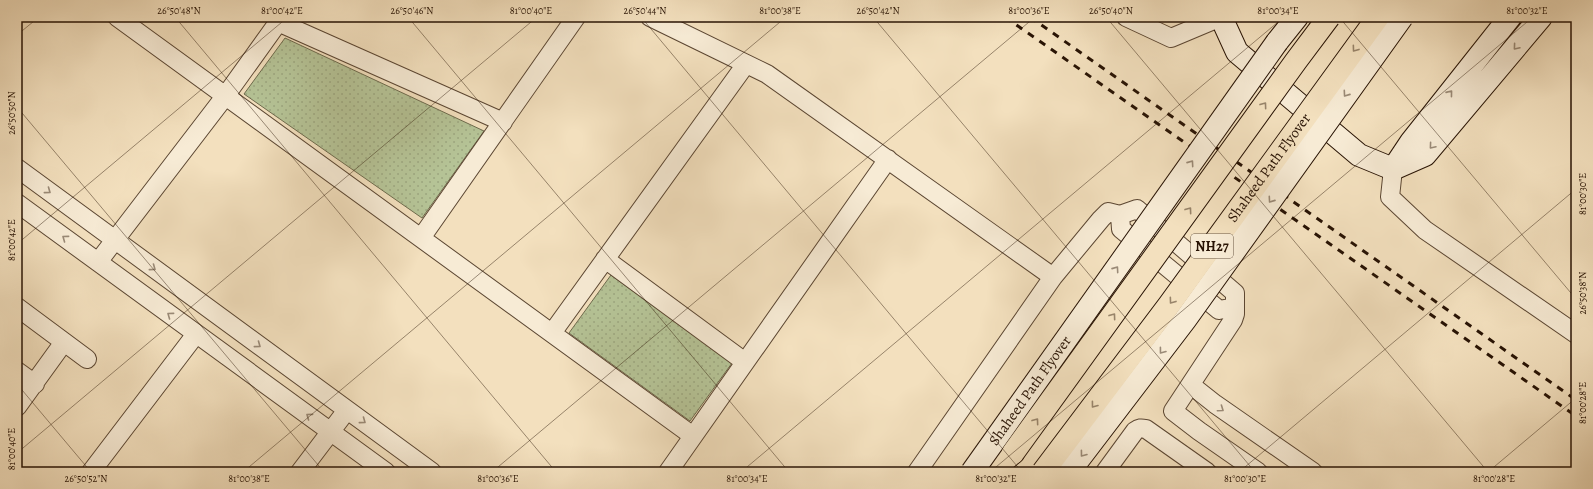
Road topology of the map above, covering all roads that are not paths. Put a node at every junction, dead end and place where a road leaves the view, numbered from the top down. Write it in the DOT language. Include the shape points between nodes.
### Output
graph roads {
  1 [pos="118,17"];
  2 [pos="576,17"];
  3 [pos="650,17"];
  4 [pos="1126,17"];
  5 [pos="1221,17"];
  6 [pos="1297,17"];
  7 [pos="1329,17"];
  8 [pos="1378,17"];
  9 [pos="1402,17"];
  10 [pos="1510,17"];
  11 [pos="1541,17"];
  12 [pos="280,20"];
  13 [pos="746,64"];
  14 [pos="226,96"];
  15 [pos="502,122"];
  16 [pos="888,159"];
  17 [pos="17,168"];
  18 [pos="1393,169"];
  19 [pos="17,203"];
  20 [pos="1120,215"];
  21 [pos="421,238"];
  22 [pos="115,240"];
  23 [pos="605,259"];
  24 [pos="98,262"];
  25 [pos="1053,277"];
  26 [pos="17,307"];
  27 [pos="1235,307"];
  28 [pos="552,333"];
  29 [pos="196,334"];
  30 [pos="1576,334"];
  31 [pos="64,342"];
  32 [pos="87,359"];
  33 [pos="745,362"];
  34 [pos="17,371"];
  35 [pos="34,384"];
  36 [pos="1191,385"];
  37 [pos="17,407"];
  38 [pos="347,410"];
  39 [pos="330,432"];
  40 [pos="694,436"];
  41 [pos="1013,453"];
  42 [pos="91,472"];
  43 [pos="300,472"];
  44 [pos="386,472"];
  45 [pos="432,472"];
  46 [pos="668,472"];
  47 [pos="917,472"];
  48 [pos="972,472"];
  49 [pos="990,472"];
  50 [pos="999,472"];
  51 [pos="1043,472"];
  52 [pos="1069,472"];
  53 [pos="1105,472"];
  54 [pos="1207,472"];
  55 [pos="1258,472"];
  56 [pos="1312,472"];
  1 -- 14 [label="street"];
  2 -- 15 [label="street"];
  3 -- 13 [label="street"];
  4 -- 5 [label="street" via="1170,38"];
  5 -- 18 [label="street" via="1238,52 1359,155"];
  48 -- 6 [label="street, Shaheed Path Flyover, one-way, bridge"];
  41 -- 7 [label="highway, Shaheed Path Flyover / NH27, one-way, bridge"];
  8 -- 51 [label="highway, Shaheed Path Flyover / NH27, one-way, bridge" via="1169,305"];
  9 -- 52 [label="street, Shaheed Path Flyover, one-way, bridge" via="1185,320"];
  18 -- 10 [label="street, one-way" via="1411,142"];
  11 -- 18 [label="street, one-way" via="1425,155"];
  12 -- 14 [label="street"];
  12 -- 15 [label="street"];
  13 -- 16 [label="street" via="767,74"];
  13 -- 23 [label="street"];
  14 -- 21 [label="street"];
  14 -- 22 [label="street"];
  15 -- 21 [label="street"];
  16 -- 25 [label="street"];
  16 -- 33 [label="street"];
  17 -- 22 [label="street, one-way"];
  18 -- 30 [label="street" via="1390,197 1425,230"];
  24 -- 19 [label="street, one-way"];
  20 -- 25 [label="street" via="1108,212"];
  20 -- 27 [label="street" via="1121,229 1219,310"];
  20 -- 27 [label="street" via="1137,210 1236,293"];
  21 -- 28 [label="street"];
  22 -- 24 [label="street"];
  22 -- 38 [label="street, one-way"];
  23 -- 28 [label="street"];
  23 -- 33 [label="street"];
  29 -- 24 [label="street, one-way"];
  25 -- 47 [label="street"];
  26 -- 31 [label="street"];
  27 -- 36 [label="street" via="1236,314 1233,320"];
  28 -- 40 [label="street"];
  39 -- 29 [label="street, one-way"];
  29 -- 42 [label="street"];
  31 -- 32 [label="street"];
  31 -- 35 [label="street"];
  33 -- 40 [label="street"];
  34 -- 35 [label="street"];
  35 -- 37 [label="street"];
  36 -- 55 [label="street" via="1173,411"];
  36 -- 56 [label="street, one-way"];
  38 -- 39 [label="street"];
  38 -- 45 [label="street, one-way"];
  39 -- 43 [label="street"];
  39 -- 44 [label="street"];
  40 -- 46 [label="street"];
  41 -- 49 [label="highway"];
  41 -- 50 [label="highway, Shaheed Path Flyover / NH27"];
  53 -- 54 [label="street" via="1135,431 1142,428"];
}
